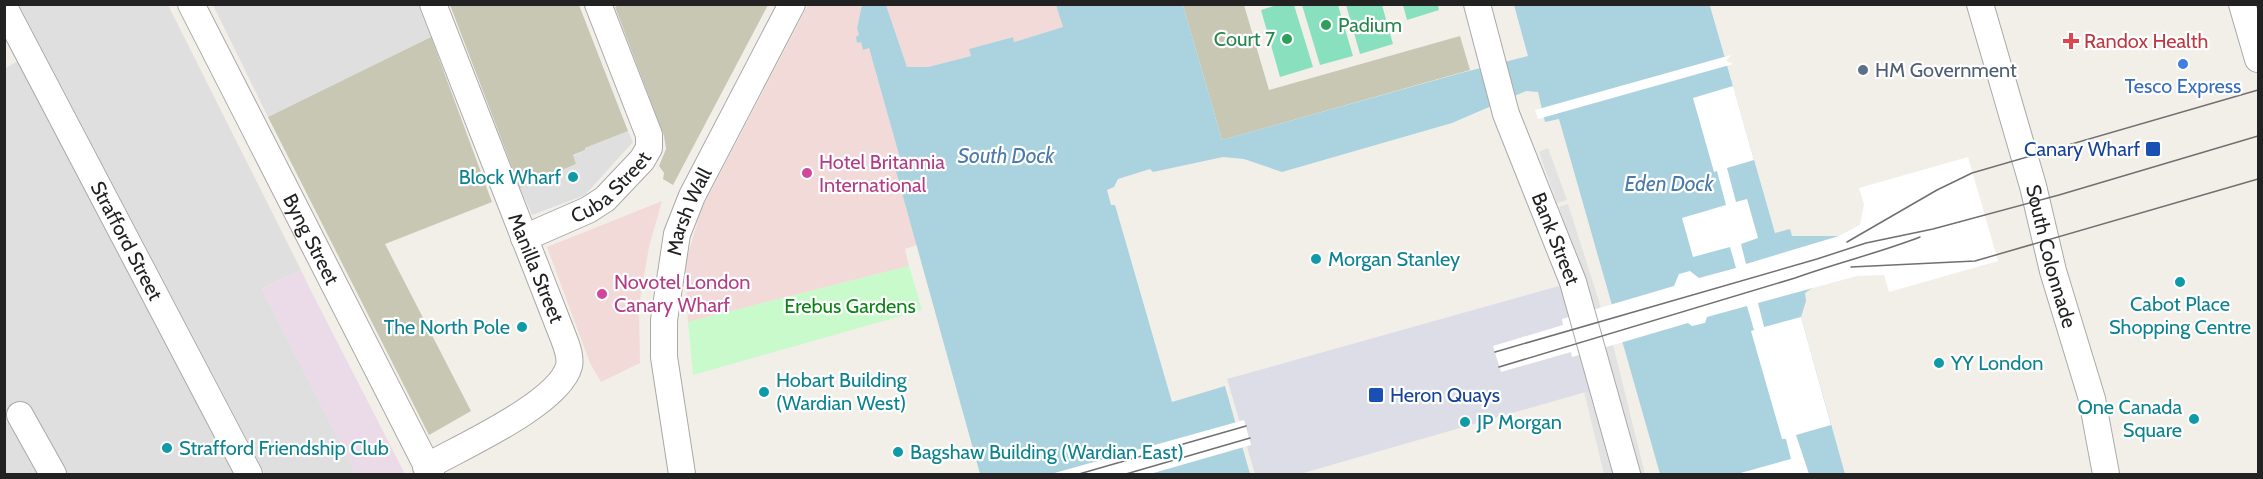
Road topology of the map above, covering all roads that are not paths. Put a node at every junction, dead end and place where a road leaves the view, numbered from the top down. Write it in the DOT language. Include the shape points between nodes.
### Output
graph roads {
  1 [pos="191,4"];
  2 [pos="433,4"];
  3 [pos="598,4"];
  4 [pos="792,4"];
  5 [pos="1477,4"];
  6 [pos="1980,4"];
  7 [pos="2242,4"];
  8 [pos="4,7"];
  9 [pos="2259,60"];
  10 [pos="524,238"];
  11 [pos="20,415"];
  12 [pos="428,471"];
  13 [pos="53,474"];
  14 [pos="249,474"];
  15 [pos="682,474"];
  16 [pos="1627,474"];
  17 [pos="2106,474"];
  1 -- 12 [label="street, Byng Street"];
  2 -- 10 [label="street, Manilla Street"];
  3 -- 10 [label="street, Cuba Street" via="649,135 649,148 605,199"];
  4 -- 15 [label="street, Marsh Wall" via="676,234 664,320 664,357"];
  5 -- 16 [label="street, Bank Street" via="1505,109 1573,282"];
  6 -- 17 [label="street, South Colonnade" via="2092,399"];
  7 -- 9 [label="street"];
  8 -- 14 [label="street, Strafford Street"];
  10 -- 12 [label="street, Manilla Street" via="565,342 569,364 566,373 528,409"];
  11 -- 13 [label="street"];
}
